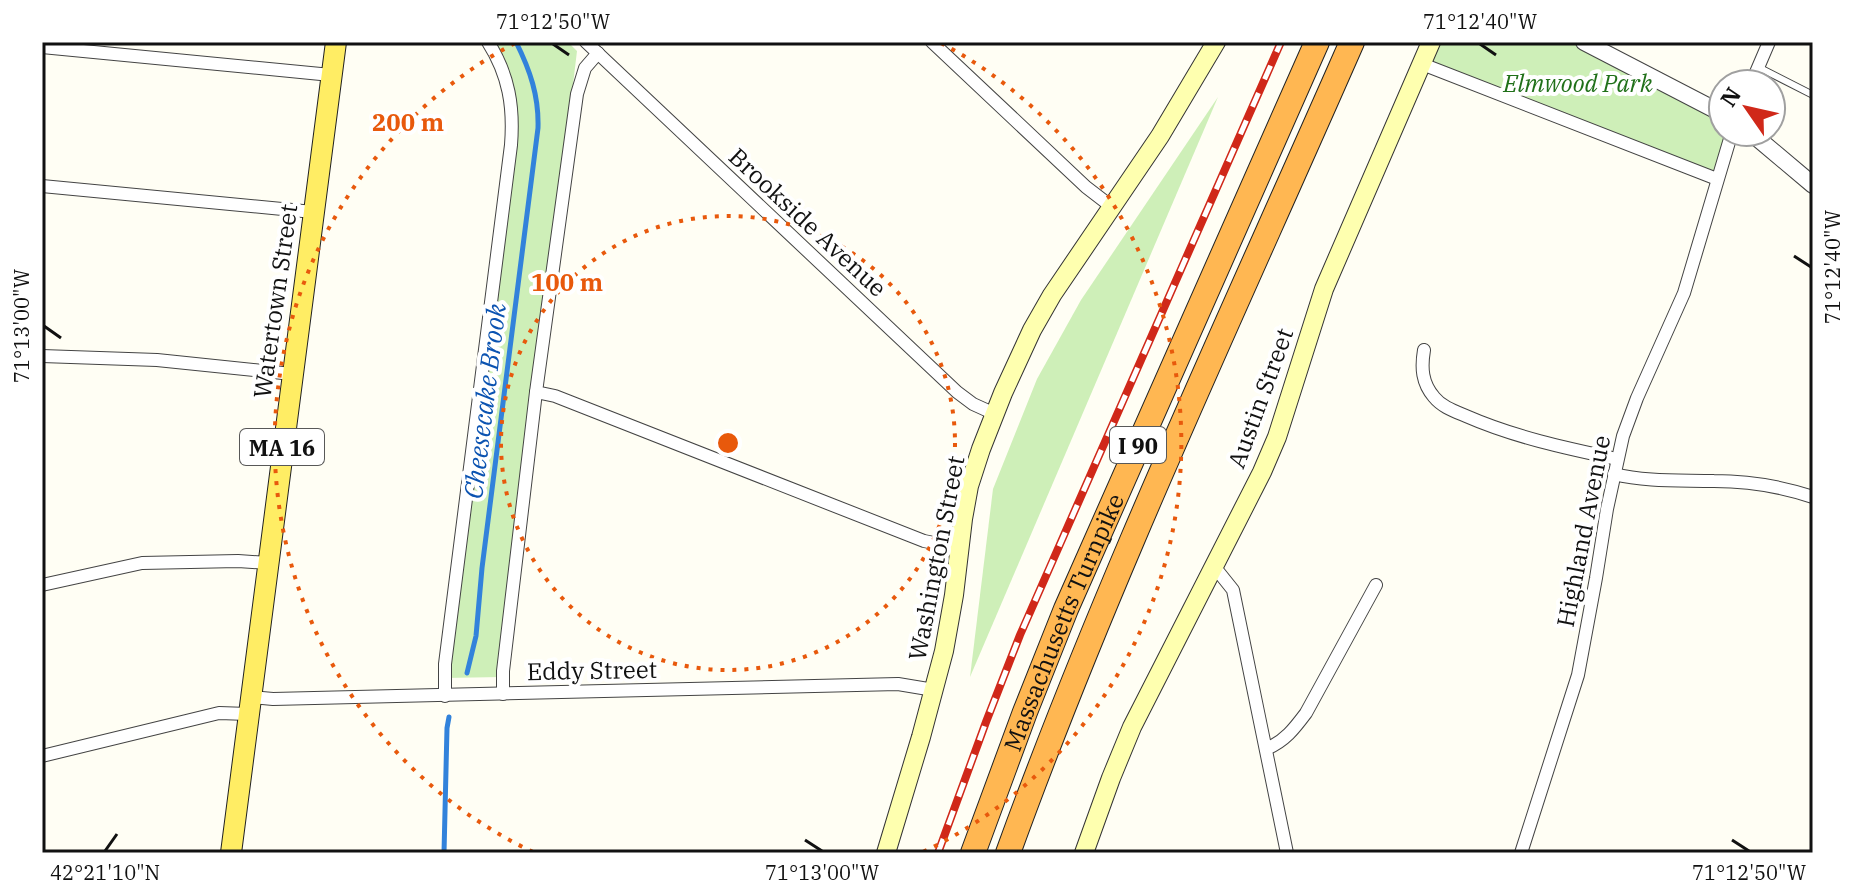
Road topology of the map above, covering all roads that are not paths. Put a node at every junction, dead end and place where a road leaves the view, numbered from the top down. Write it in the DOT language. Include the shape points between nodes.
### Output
graph roads {
  1 [pos="336,42"];
  2 [pos="488,42"];
  3 [pos="586,42"];
  4 [pos="932,42"];
  5 [pos="1216,42"];
  6 [pos="1317,42"];
  7 [pos="1352,42"];
  8 [pos="1431,42"];
  9 [pos="1584,42"];
  10 [pos="1769,42"];
  11 [pos="42,47"];
  12 [pos="598,53"];
  13 [pos="1422,64"];
  14 [pos="1758,67"];
  15 [pos="331,75"];
  16 [pos="1813,95"];
  17 [pos="1707,106"];
  18 [pos="1727,148"];
  19 [pos="1769,148"];
  20 [pos="1717,179"];
  21 [pos="1813,185"];
  22 [pos="42,186"];
  23 [pos="1112,207"];
  24 [pos="313,212"];
  25 [pos="1424,350"];
  26 [pos="42,356"];
  27 [pos="292,374"];
  28 [pos="536,392"];
  29 [pos="995,414"];
  30 [pos="1617,459"];
  31 [pos="1614,474"];
  32 [pos="1813,497"];
  33 [pos="959,548"];
  34 [pos="267,563"];
  35 [pos="1213,565"];
  36 [pos="42,585"];
  37 [pos="1376,585"];
  38 [pos="934,690"];
  39 [pos="503,694"];
  40 [pos="445,696"];
  41 [pos="249,706"];
  42 [pos="1266,749"];
  43 [pos="42,756"];
  44 [pos="231,853"];
  45 [pos="886,853"];
  46 [pos="973,853"];
  47 [pos="1008,853"];
  48 [pos="1084,853"];
  49 [pos="1287,853"];
  50 [pos="1521,853"];
  1 -- 15 [label="main road, Watertown Street / MA 16"];
  2 -- 40 [label="street" via="501,65 513,117"];
  3 -- 12 [label="street, Brookside Avenue"];
  4 -- 23 [label="street"];
  5 -- 23 [label="main road, Washington Street"];
  6 -- 46 [label="highway, Massachusetts Turnpike / I 90" via="1066,609"];
  7 -- 47 [label="highway, Massachusetts Turnpike / I 90" via="1122,563"];
  8 -- 13 [label="main road, Austin Street"];
  9 -- 17 [label="street"];
  10 -- 14 [label="street"];
  11 -- 15 [label="street"];
  12 -- 28 [label="street" via="585,68 577,94"];
  12 -- 29 [label="street, Brookside Avenue" via="957,392"];
  13 -- 20 [label="street"];
  13 -- 35 [label="main road, Austin Street" via="1324,289 1277,437"];
  14 -- 16 [label="lane"];
  15 -- 24 [label="main road, Watertown Street / MA 16"];
  18 -- 20 [label="street, Highland Avenue"];
  19 -- 21 [label="street"];
  20 -- 30 [label="street, Highland Avenue" via="1684,293 1637,398"];
  22 -- 24 [label="street"];
  23 -- 29 [label="main road, Washington Street" via="1038,318"];
  24 -- 27 [label="main road, Watertown Street / MA 16"];
  25 -- 30 [label="street" via="1423,377 1444,406 1507,432"];
  26 -- 27 [label="street" via="157,360"];
  27 -- 34 [label="main road, Watertown Street / MA 16"];
  28 -- 33 [label="street" via="924,541"];
  28 -- 39 [label="street"];
  29 -- 33 [label="main road, Washington Street" via="969,486"];
  30 -- 31 [label="street, Highland Avenue"];
  31 -- 32 [label="street" via="1765,484"];
  31 -- 50 [label="street, Highland Avenue" via="1578,675"];
  33 -- 38 [label="main road, Washington Street"];
  34 -- 36 [label="street" via="142,563"];
  34 -- 41 [label="main road, Watertown Street / MA 16"];
  35 -- 42 [label="street" via="1233,590"];
  35 -- 48 [label="main road, Austin Street" via="1132,727"];
  37 -- 42 [label="street" via="1306,713 1282,742"];
  38 -- 39 [label="street, Eddy Street" via="898,684"];
  38 -- 45 [label="main road, Washington Street"];
  39 -- 40 [label="street, Eddy Street"];
  40 -- 41 [label="street, Eddy Street" via="279,699"];
  41 -- 43 [label="street, Eddy Street"];
  41 -- 44 [label="main road, Watertown Street / MA 16"];
  42 -- 49 [label="street"];
}
